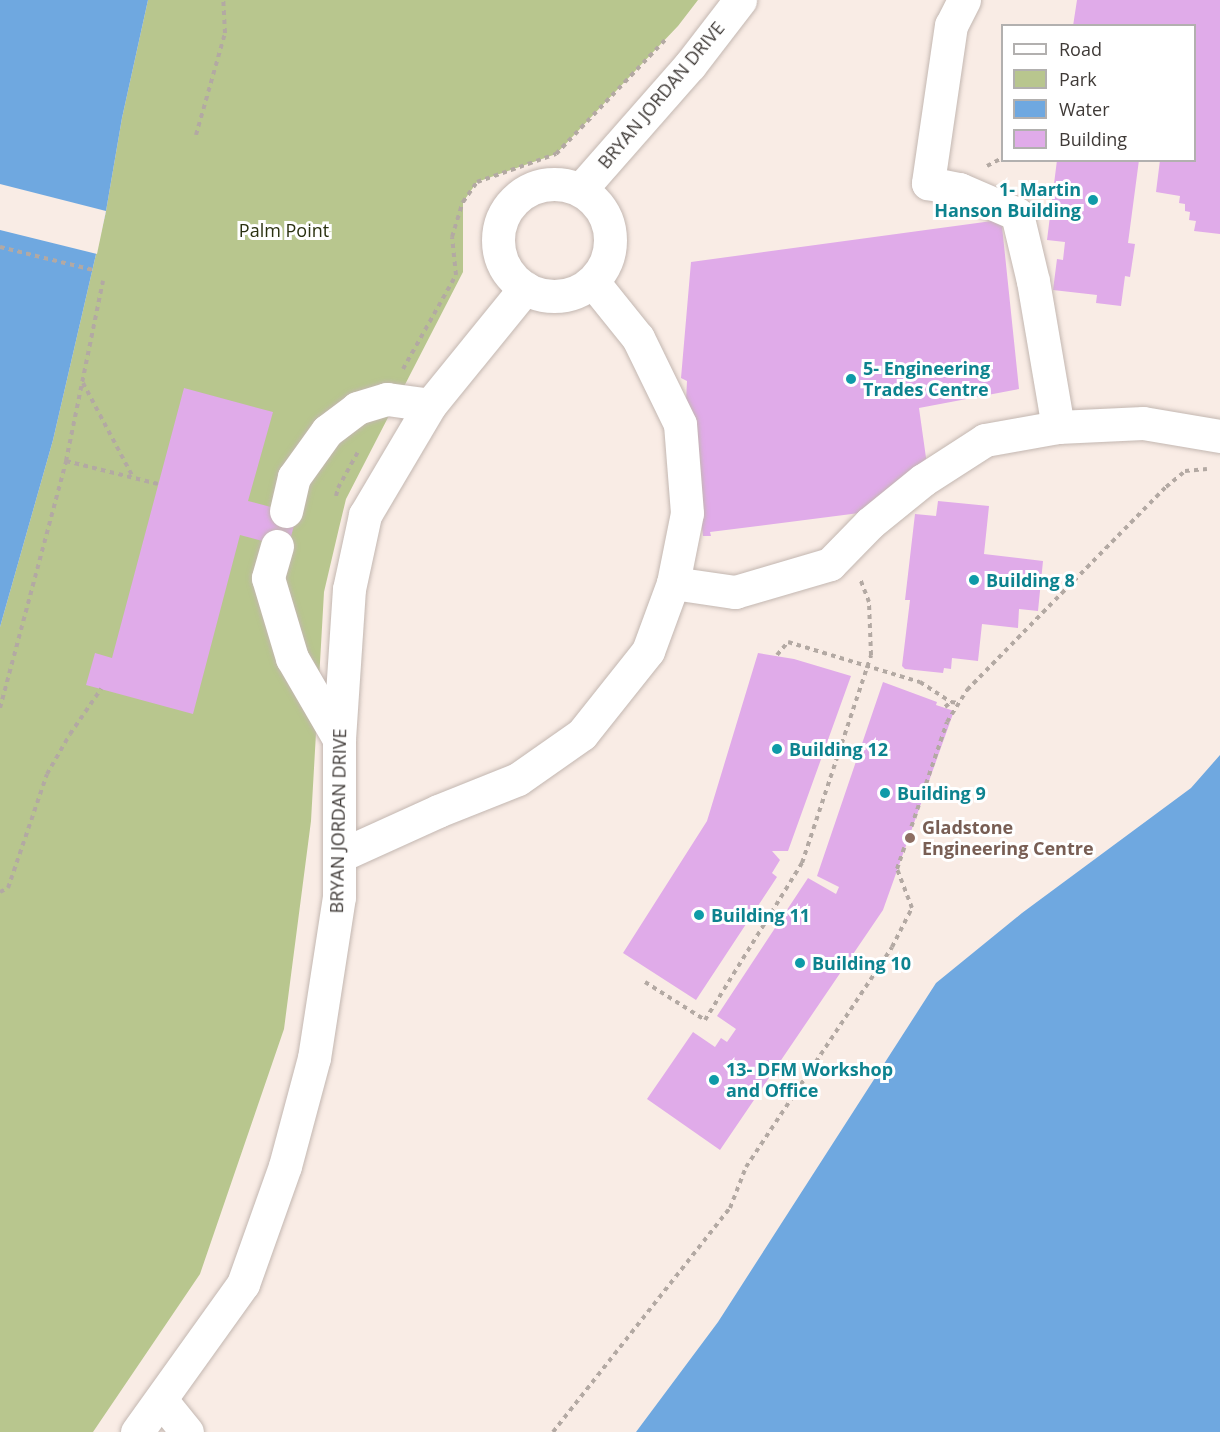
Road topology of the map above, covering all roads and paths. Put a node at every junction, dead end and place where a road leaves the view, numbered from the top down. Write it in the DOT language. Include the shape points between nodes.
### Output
graph roads {
  1 [pos="223,0"];
  2 [pos="740,0"];
  3 [pos="964,0"];
  4 [pos="670,35"];
  5 [pos="196,135"];
  6 [pos="581,189"];
  7 [pos="0,247"];
  8 [pos="93,270"];
  9 [pos="103,281"];
  10 [pos="592,282"];
  11 [pos="525,288"];
  12 [pos="83,382"];
  13 [pos="387,399"];
  14 [pos="430,405"];
  15 [pos="1058,427"];
  16 [pos="1220,436"];
  17 [pos="360,448"];
  18 [pos="66,461"];
  19 [pos="1212,469"];
  20 [pos="133,477"];
  21 [pos="158,484"];
  22 [pos="336,500"];
  23 [pos="286,511"];
  24 [pos="860,534"];
  25 [pos="277,546"];
  26 [pos="673,583"];
  27 [pos="777,655"];
  28 [pos="867,667"];
  29 [pos="101,690"];
  30 [pos="951,702"];
  31 [pos="959,703"];
  32 [pos="0,708"];
  33 [pos="945,708"];
  34 [pos="339,739"];
  35 [pos="339,856"];
  36 [pos="0,892"];
  37 [pos="645,981"];
  38 [pos="161,1400"];
  39 [pos="137,1432"];
  40 [pos="187,1432"];
  41 [pos="553,1432"];
  1 -- 5 [label="path" via="225,33"];
  2 -- 6 [label="main road, BRYAN JORDAN DRIVE" via="690,65"];
  3 -- 15 [label="main road" via="951,25 928,183 959,189 1017,213"];
  4 -- 13 [label="path" via="556,154 477,182 463,202 452,237 456,274"];
  6 -- 10 [label="main road" via="598,203 608,222 611,243 605,264"];
  6 -- 11 [label="main road" via="545,183 512,202 502,218 498,237 500,257 510,275"];
  7 -- 8 [label="path"];
  9 -- 12 [label="path"];
  10 -- 11 [label="main road" via="579,291 560,296 542,295"];
  10 -- 26 [label="main road" via="638,338 680,424 687,513"];
  11 -- 14 [label="main road, BRYAN JORDAN DRIVE"];
  12 -- 18 [label="path"];
  12 -- 20 [label="path"];
  13 -- 14 [label="main road"];
  13 -- 23 [label="main road" via="357,408 327,431 294,477"];
  14 -- 34 [label="main road, BRYAN JORDAN DRIVE" via="365,515 349,589"];
  15 -- 16 [label="main road" via="1143,423"];
  15 -- 24 [label="main road" via="985,440 923,480"];
  17 -- 22 [label="path" via="338,488"];
  18 -- 20 [label="path"];
  18 -- 32 [label="path"];
  19 -- 31 [label="path" via="1185,471 1166,487"];
  20 -- 21 [label="path"];
  24 -- 26 [label="main road" via="830,564 735,592"];
  24 -- 28 [label="path" via="856,568 869,602 871,655"];
  25 -- 34 [label="main road" via="268,579 292,658"];
  26 -- 35 [label="main road" via="648,651 582,734 518,779"];
  27 -- 28 [label="path" via="788,642"];
  28 -- 30 [label="path" via="920,681"];
  28 -- 37 [label="path" via="802,863 705,1020"];
  29 -- 36 [label="path" via="48,774 8,888"];
  30 -- 31 [label="path"];
  30 -- 33 [label="path"];
  31 -- 41 [label="path" via="947,722 897,869 912,908 892,947 746,1167 730,1208"];
  34 -- 35 [label="main road, BRYAN JORDAN DRIVE"];
  35 -- 38 [label="main road, BRYAN JORDAN DRIVE" via="339,897 314,1058 285,1166 243,1284"];
  38 -- 39 [label="main road, BRYAN JORDAN DRIVE"];
  38 -- 40 [label="main road"];
}
